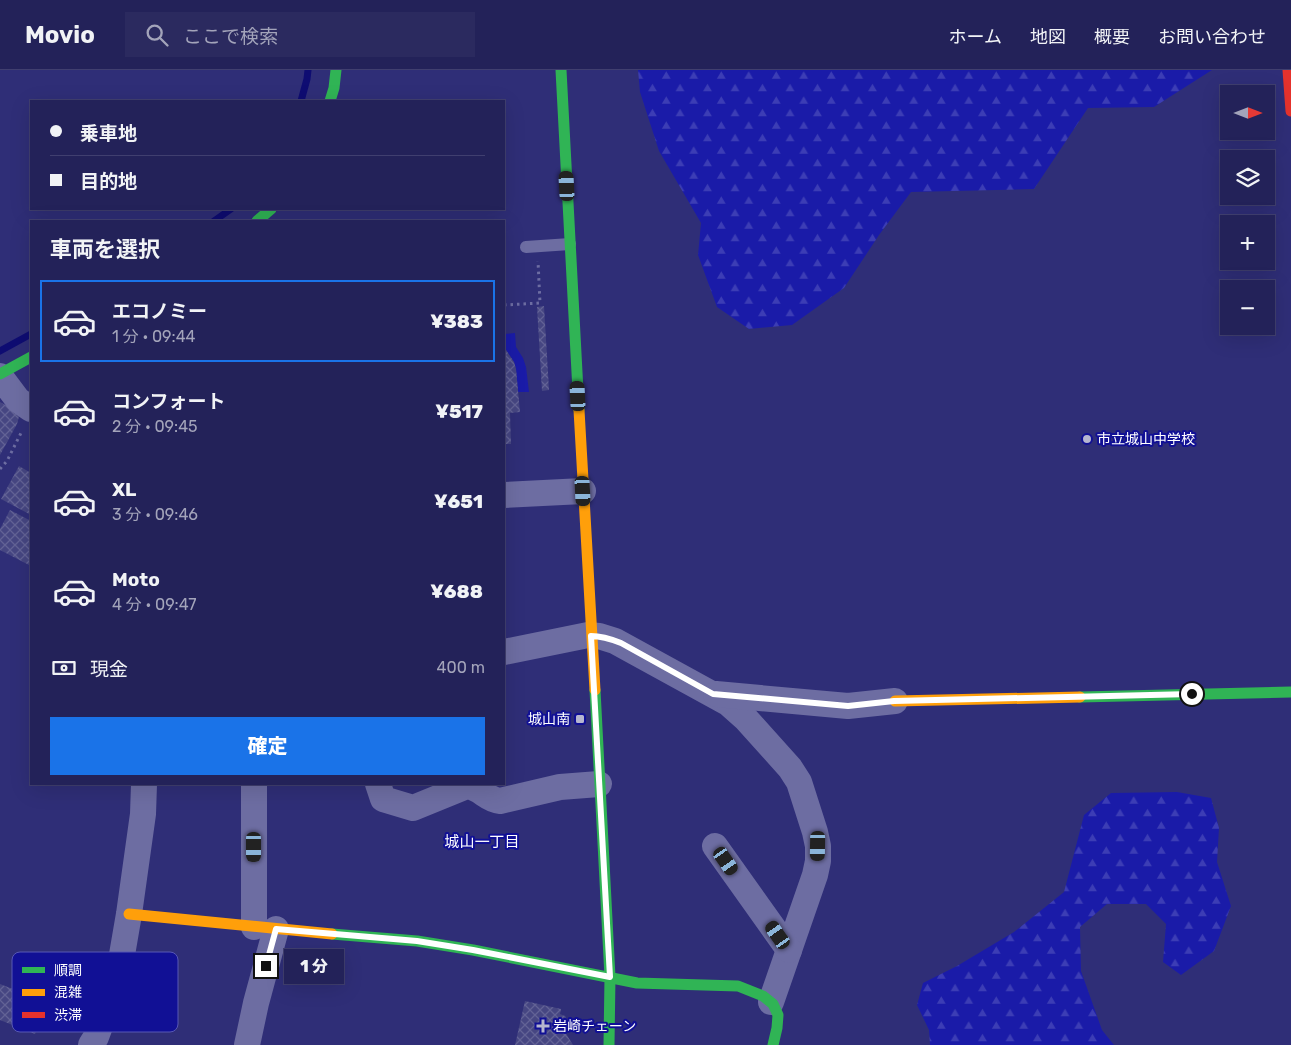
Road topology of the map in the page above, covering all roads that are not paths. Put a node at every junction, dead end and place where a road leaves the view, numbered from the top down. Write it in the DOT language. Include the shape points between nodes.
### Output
graph roads {
  1 [pos="336,70"];
  2 [pos="562,70"];
  3 [pos="1288,70"];
  4 [pos="330,100"];
  5 [pos="1291,111"];
  6 [pos="270,210"];
  7 [pos="258,220"];
  8 [pos="570,244"];
  9 [pos="526,247"];
  10 [pos="30,358"];
  11 [pos="0,375"];
  12 [pos="27,418"];
  13 [pos="583,491"];
  14 [pos="505,495"];
  15 [pos="591,636"];
  16 [pos="505,652"];
  17 [pos="1291,692"];
  18 [pos="713,694"];
  19 [pos="894,701"];
  20 [pos="599,784"];
  21 [pos="144,785"];
  22 [pos="254,785"];
  23 [pos="378,785"];
  24 [pos="716,846"];
  25 [pos="129,914"];
  26 [pos="265,928"];
  27 [pos="789,950"];
  28 [pos="122,952"];
  29 [pos="610,977"];
  30 [pos="771,1002"];
  31 [pos="98,1032"];
  32 [pos="90,1045"];
  33 [pos="247,1045"];
  34 [pos="609,1045"];
  35 [pos="772,1045"];
  1 -- 4 [label="street"];
  2 -- 8 [label="street"];
  3 -- 5 [label="street"];
  6 -- 7 [label="street"];
  8 -- 9 [label="lane"];
  8 -- 13 [label="street"];
  10 -- 11 [label="street"];
  11 -- 12 [label="street"];
  13 -- 14 [label="street"];
  13 -- 15 [label="street"];
  15 -- 16 [label="street"];
  15 -- 18 [label="street" via="621,643"];
  15 -- 20 [label="street"];
  17 -- 19 [label="street"];
  18 -- 19 [label="street" via="848,706"];
  18 -- 27 [label="street" via="742,715 795,775 816,832 818,861 815,875"];
  20 -- 23 [label="street" via="560,788 500,801 467,786 413,808 383,799"];
  20 -- 29 [label="street"];
  21 -- 25 [label="street"];
  22 -- 26 [label="street"];
  24 -- 27 [label="street"];
  25 -- 26 [label="street"];
  25 -- 28 [label="street"];
  26 -- 29 [label="street" via="417,941"];
  26 -- 33 [label="street" via="256,1003"];
  27 -- 30 [label="street"];
  29 -- 30 [label="street" via="642,983 738,986"];
  29 -- 34 [label="street"];
  30 -- 35 [label="street" via="778,1015"];
  31 -- 32 [label="street"];
}
